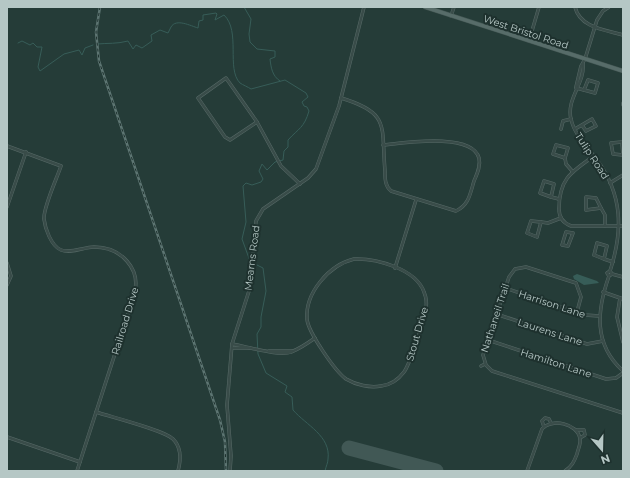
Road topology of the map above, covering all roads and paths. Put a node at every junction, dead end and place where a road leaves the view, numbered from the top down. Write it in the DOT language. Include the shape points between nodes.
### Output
graph roads {
  1 [pos="364,7"];
  2 [pos="424,7"];
  3 [pos="454,7"];
  4 [pos="539,7"];
  5 [pos="575,7"];
  6 [pos="609,7"];
  7 [pos="451,16"];
  8 [pos="595,26"];
  9 [pos="623,35"];
  10 [pos="529,40"];
  11 [pos="585,59"];
  12 [pos="623,71"];
  13 [pos="576,88"];
  14 [pos="584,90"];
  15 [pos="342,92"];
  16 [pos="341,98"];
  17 [pos="348,100"];
  18 [pos="571,119"];
  19 [pos="257,122"];
  20 [pos="582,125"];
  21 [pos="561,129"];
  22 [pos="575,129"];
  23 [pos="383,145"];
  24 [pos="7,146"];
  25 [pos="26,152"];
  26 [pos="594,156"];
  27 [pos="623,156"];
  28 [pos="565,158"];
  29 [pos="573,172"];
  30 [pos="623,175"];
  31 [pos="610,183"];
  32 [pos="300,184"];
  33 [pos="551,197"];
  34 [pos="559,199"];
  35 [pos="416,200"];
  36 [pos="7,207"];
  37 [pos="601,208"];
  38 [pos="561,218"];
  39 [pos="541,222"];
  40 [pos="574,226"];
  41 [pos="605,226"];
  42 [pos="621,226"];
  43 [pos="573,233"];
  44 [pos="604,259"];
  45 [pos="613,262"];
  46 [pos="7,263"];
  47 [pos="395,268"];
  48 [pos="610,274"];
  49 [pos="623,277"];
  50 [pos="7,285"];
  51 [pos="505,288"];
  52 [pos="603,292"];
  53 [pos="622,298"];
  54 [pos="577,312"];
  55 [pos="496,314"];
  56 [pos="599,316"];
  57 [pos="315,338"];
  58 [pos="488,340"];
  59 [pos="603,341"];
  60 [pos="623,342"];
  61 [pos="232,344"];
  62 [pos="232,348"];
  63 [pos="250,348"];
  64 [pos="485,364"];
  65 [pos="481,366"];
  66 [pos="623,372"];
  67 [pos="96,412"];
  68 [pos="623,413"];
  69 [pos="552,423"];
  70 [pos="544,427"];
  71 [pos="576,430"];
  72 [pos="7,437"];
  73 [pos="580,438"];
  74 [pos="80,462"];
  75 [pos="77,471"];
  76 [pos="178,471"];
  77 [pos="230,471"];
  78 [pos="528,471"];
  79 [pos="564,471"];
  1 -- 15 [label="street, Mearns Road"];
  2 -- 7 [label="main road, West Bristol Road"];
  3 -- 7 [label="street"];
  4 -- 10 [label="street"];
  5 -- 8 [label="street" via="582,20"];
  6 -- 8 [label="street, Tulip Road" via="601,13"];
  7 -- 10 [label="main road, West Bristol Road"];
  8 -- 9 [label="street"];
  8 -- 11 [label="street, Tulip Road"];
  10 -- 11 [label="main road, West Bristol Road"];
  11 -- 12 [label="main road, West Bristol Road"];
  11 -- 13 [label="street, Tulip Road"];
  13 -- 14 [label="street"];
  13 -- 18 [label="street, Tulip Road" via="570,107"];
  14 -- 14 [label="street" via="588,80 598,84 595,93"];
  15 -- 16 [label="street, Mearns Road"];
  15 -- 17 [label="street"];
  16 -- 17 [label="street"];
  16 -- 32 [label="street, Mearns Road" via="318,164 311,175"];
  17 -- 23 [label="street" via="366,107 378,118 383,134"];
  18 -- 21 [label="street" via="563,121"];
  18 -- 22 [label="street, Tulip Road"];
  19 -- 19 [label="street" via="226,78 198,98 228,139 233,139"];
  19 -- 32 [label="street" via="281,166"];
  20 -- 20 [label="street" via="592,119 596,126 586,132"];
  20 -- 22 [label="street"];
  22 -- 26 [label="street, Tulip Road"];
  23 -- 35 [label="street" via="387,188"];
  23 -- 35 [label="street" via="441,141 467,146 479,156 480,166 468,202 462,208 456,211"];
  24 -- 25 [label="street"];
  25 -- 36 [label="street"];
  25 -- 67 [label="street, Railroad Drive" via="59,164 60,167 44,217 57,248 64,251 99,247 117,253 130,264 136,279 135,292"];
  26 -- 29 [label="street"];
  26 -- 31 [label="street, Tulip Road"];
  27 -- 27 [label="street" via="613,154 611,143 622,142"];
  28 -- 28 [label="street" via="553,154 556,145 568,148"];
  28 -- 29 [label="street" via="566,164"];
  29 -- 34 [label="street" via="561,189"];
  30 -- 31 [label="street"];
  31 -- 42 [label="street, Tulip Road"];
  32 -- 61 [label="street, Mearns Road" via="268,204 260,213 255,226 249,291"];
  33 -- 33 [label="street" via="540,193 544,181 554,184"];
  33 -- 34 [label="street"];
  34 -- 38 [label="street"];
  35 -- 47 [label="street"];
  37 -- 37 [label="street" via="586,210 586,197 596,198"];
  37 -- 41 [label="street" via="605,215"];
  38 -- 39 [label="street" via="548,223"];
  38 -- 40 [label="street"];
  39 -- 39 [label="street" via="537,236 527,233 531,221"];
  40 -- 41 [label="street"];
  40 -- 43 [label="street"];
  41 -- 42 [label="street"];
  42 -- 45 [label="street, Tulip Road"];
  43 -- 43 [label="street" via="568,246 562,245 566,232"];
  44 -- 44 [label="street" via="594,255 597,244 608,246"];
  44 -- 45 [label="street"];
  45 -- 48 [label="street, Tulip Road"];
  46 -- 50 [label="street" via="11,276"];
  47 -- 57 [label="street, Stout Drive" via="359,259 341,263 329,271 321,281 308,308 308,324"];
  47 -- 57 [label="street, Stout Drive" via="408,272 418,280 424,291 426,303 408,365 399,378 390,384 376,387 351,381 340,373"];
  48 -- 49 [label="street"];
  48 -- 52 [label="street, Tulip Road"];
  51 -- 54 [label="street, Harrison Lane"];
  51 -- 54 [label="street, Nathaneil Trail" via="514,267 526,267 576,283 582,297"];
  51 -- 55 [label="street, Nathaneil Trail"];
  52 -- 53 [label="street"];
  52 -- 56 [label="street, Tulip Road"];
  53 -- 60 [label="street" via="617,317"];
  54 -- 56 [label="street, Harrison Lane" via="587,316"];
  55 -- 58 [label="street, Nathaneil Trail"];
  55 -- 59 [label="street, Laurens Lane" via="587,344"];
  56 -- 59 [label="street, Tulip Road"];
  57 -- 63 [label="street" via="292,351 280,354"];
  58 -- 64 [label="street, Nathaneil Trail" via="483,355"];
  58 -- 66 [label="street, Hamilton Lane" via="606,379 616,378"];
  59 -- 66 [label="street, Tulip Road"];
  61 -- 62 [label="street, Mearns Road"];
  61 -- 63 [label="street"];
  62 -- 63 [label="street"];
  62 -- 77 [label="street, Mearns Road" via="226,406"];
  64 -- 65 [label="street"];
  64 -- 68 [label="street, Nathaneil Trail" via="492,371"];
  67 -- 74 [label="street, Railroad Drive"];
  67 -- 76 [label="street" via="172,438 180,453"];
  69 -- 70 [label="street"];
  69 -- 70 [label="street" via="545,418 542,421"];
  69 -- 71 [label="street"];
  70 -- 78 [label="street"];
  71 -- 73 [label="street"];
  71 -- 73 [label="street" via="584,430 585,435"];
  72 -- 74 [label="street"];
  73 -- 79 [label="street" via="574,462"];
  74 -- 75 [label="street, Railroad Drive"];
}
